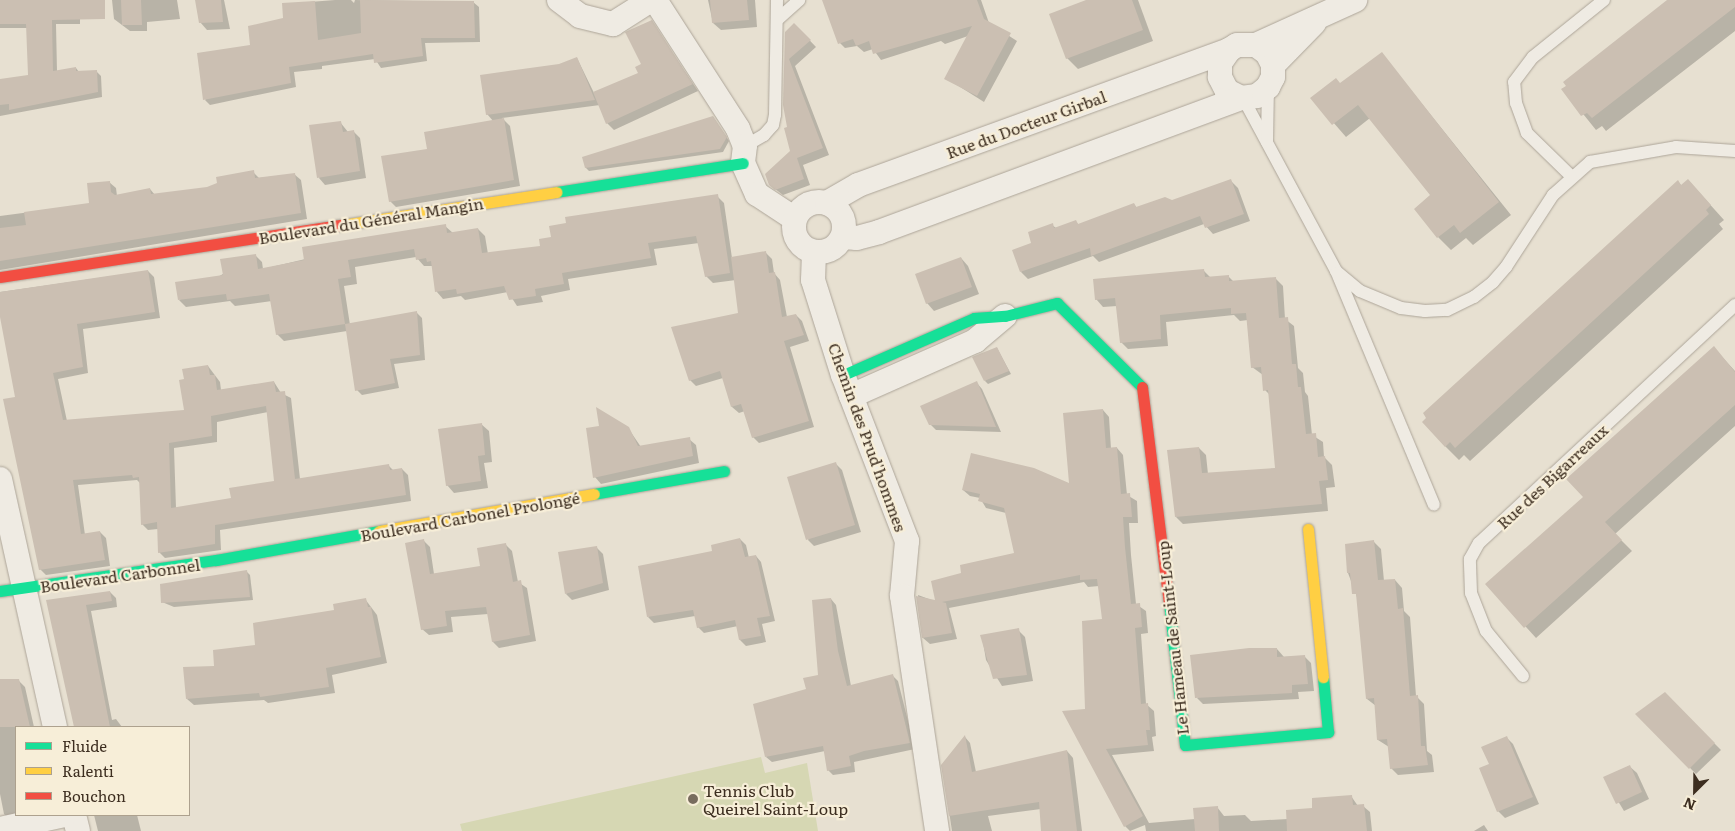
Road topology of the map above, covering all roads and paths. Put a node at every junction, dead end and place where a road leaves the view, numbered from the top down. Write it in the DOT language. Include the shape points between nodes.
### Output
graph roads {
  1 [pos="559,0"];
  2 [pos="651,0"];
  3 [pos="655,0"];
  4 [pos="777,0"];
  5 [pos="799,0"];
  6 [pos="1355,0"];
  7 [pos="1604,0"];
  8 [pos="672,11"];
  9 [pos="1320,16"];
  10 [pos="777,20"];
  11 [pos="1256,45"];
  12 [pos="1229,50"];
  13 [pos="1271,76"];
  14 [pos="1242,98"];
  15 [pos="1267,144"];
  16 [pos="1735,151"];
  17 [pos="744,155"];
  18 [pos="1571,176"];
  19 [pos="827,203"];
  20 [pos="795,219"];
  21 [pos="843,237"];
  22 [pos="814,252"];
  23 [pos="1336,270"];
  24 [pos="0,277"];
  25 [pos="1735,305"];
  26 [pos="1006,316"];
  27 [pos="847,386"];
  28 [pos="724,471"];
  29 [pos="0,479"];
  30 [pos="1434,505"];
  31 [pos="1308,529"];
  32 [pos="216,560"];
  33 [pos="24,589"];
  34 [pos="0,591"];
  35 [pos="1523,676"];
  36 [pos="55,726"];
  37 [pos="59,816"];
  38 [pos="74,816"];
  39 [pos="0,829"];
  40 [pos="78,831"];
  41 [pos="937,831"];
  1 -- 2 [label="street" via="580,16 613,24"];
  3 -- 8 [label="street"];
  4 -- 10 [label="lane"];
  5 -- 10 [label="lane"];
  6 -- 9 [label="street, Rue du Docteur Girbal"];
  7 -- 18 [label="lane" via="1533,57 1514,82 1516,103 1527,133"];
  8 -- 17 [label="street" via="709,78"];
  9 -- 11 [label="street, Rue du Docteur Girbal"];
  9 -- 13 [label="street, Rue du Docteur Girbal"];
  10 -- 17 [label="lane" via="773,125"];
  11 -- 12 [label="street, Rue du Docteur Girbal" via="1237,45"];
  11 -- 13 [label="street" via="1267,53"];
  12 -- 14 [label="street" via="1220,63 1220,78 1227,90"];
  12 -- 19 [label="street, Rue du Docteur Girbal" via="858,185"];
  13 -- 14 [label="street, Rue du Docteur Girbal" via="1257,96"];
  13 -- 15 [label="lane"];
  14 -- 15 [label="lane"];
  14 -- 21 [label="street, Rue du Docteur Girbal" via="879,232 857,238"];
  15 -- 23 [label="lane"];
  16 -- 18 [label="lane" via="1676,147 1640,151 1590,162"];
  17 -- 20 [label="street" via="757,194"];
  17 -- 24 [label="street, Boulevard du Général Mangin"];
  18 -- 23 [label="lane" via="1536,216 1506,268 1474,297 1447,310 1401,308 1360,291"];
  19 -- 20 [label="street, Rue du Docteur Girbal" via="812,203"];
  19 -- 21 [label="street" via="838,210 845,223"];
  20 -- 22 [label="street" via="794,227 800,243"];
  21 -- 22 [label="street" via="832,250"];
  22 -- 27 [label="street, Chemin des Prud'hommes" via="813,280"];
  23 -- 30 [label="lane"];
  25 -- 35 [label="lane, Rue des Bigarreaux" via="1479,543 1470,559 1471,593 1486,631"];
  26 -- 27 [label="street, Le Hameau de Saint-Loup" via="975,341"];
  26 -- 31 [label="street, Le Hameau de Saint-Loup" via="1057,303 1144,388 1185,745 1328,732"];
  27 -- 41 [label="street, Chemin des Prud'hommes" via="907,541 902,596"];
  28 -- 32 [label="street, Boulevard Carbonel Prolongé"];
  29 -- 33 [label="street"];
  32 -- 33 [label="street, Boulevard Carbonnel"];
  33 -- 34 [label="street, Boulevard Carbonnel"];
  33 -- 36 [label="street"];
  37 -- 39 [label="street"];
  38 -- 40 [label="street"];
}
